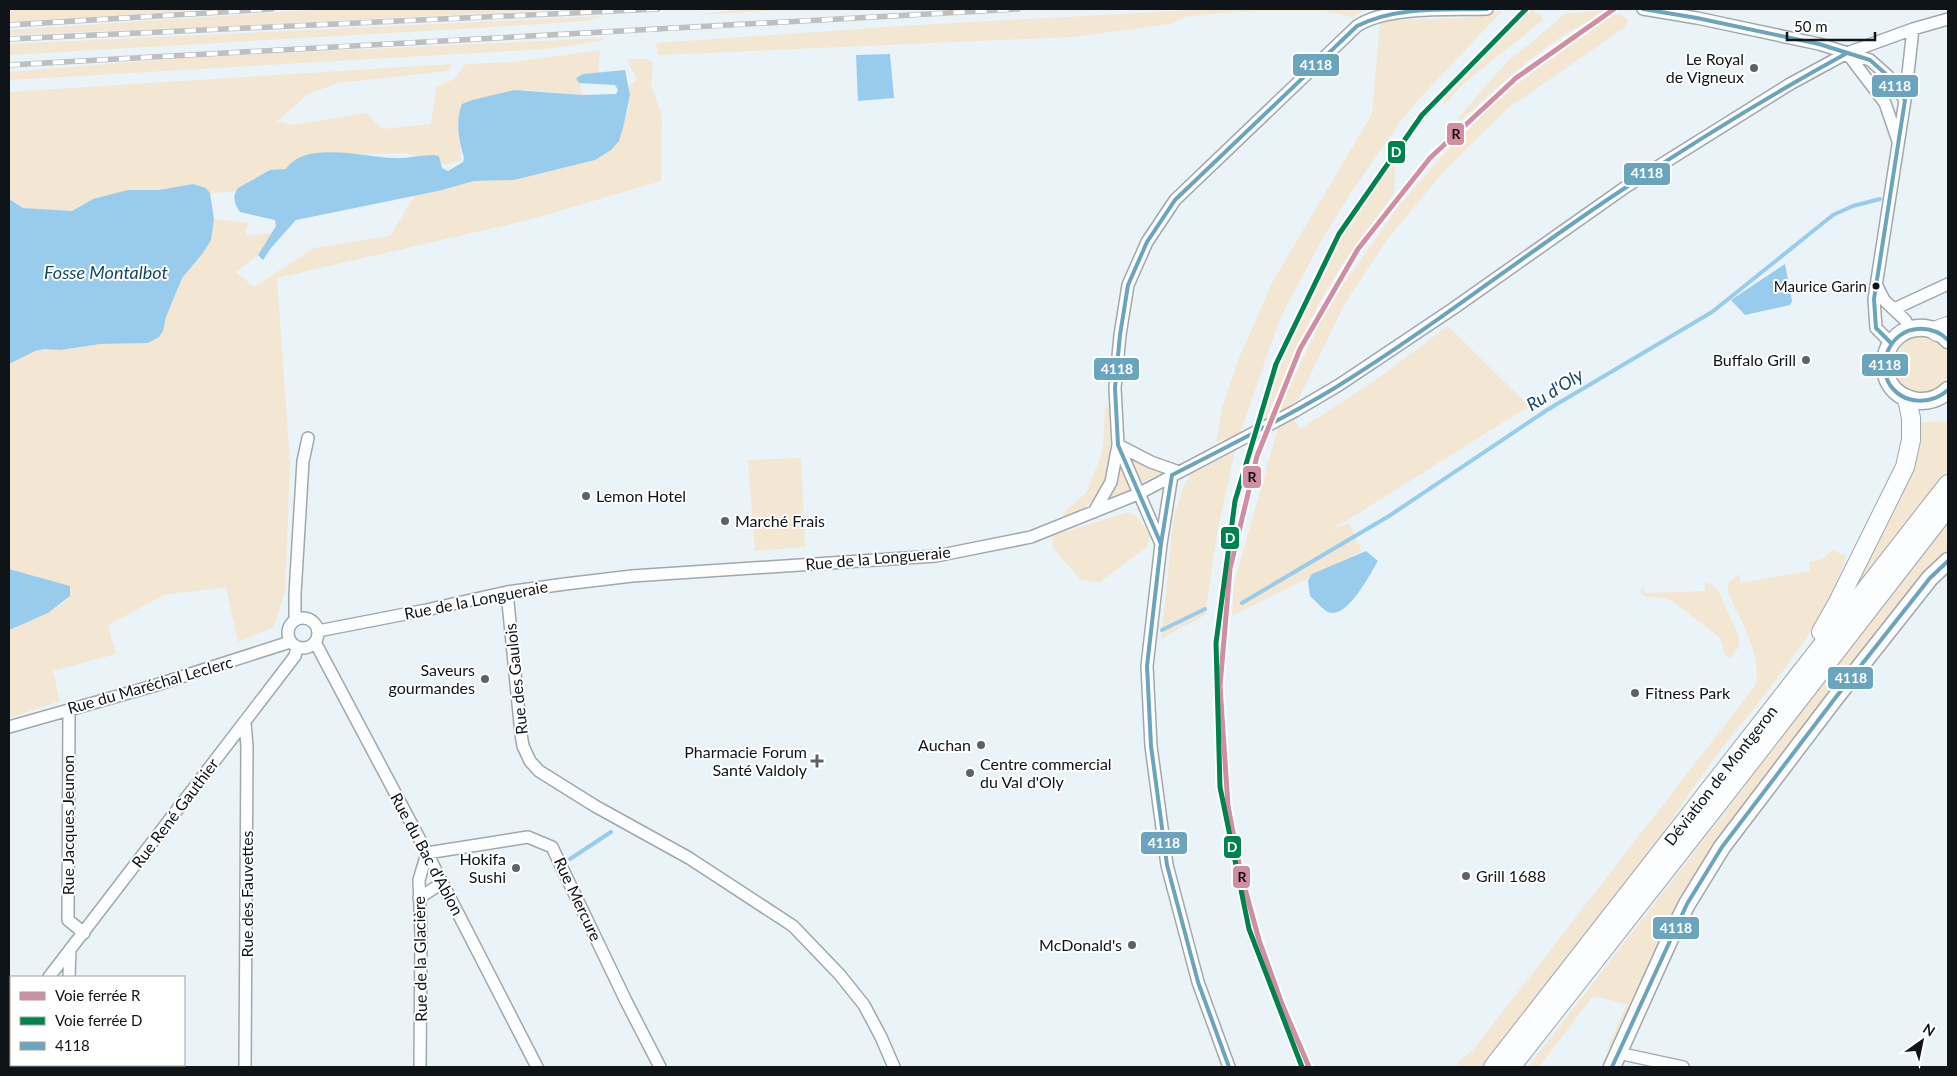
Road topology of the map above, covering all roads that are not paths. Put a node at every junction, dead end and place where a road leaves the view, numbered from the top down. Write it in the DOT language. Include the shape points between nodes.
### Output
graph roads {
  1 [pos="1487,9"];
  2 [pos="1643,9"];
  3 [pos="1948,19"];
  4 [pos="1913,29"];
  5 [pos="1847,53"];
  6 [pos="1905,100"];
  7 [pos="1898,143"];
  8 [pos="1948,284"];
  9 [pos="1877,286"];
  10 [pos="1894,309"];
  11 [pos="1910,330"];
  12 [pos="1945,333"];
  13 [pos="1891,343"];
  14 [pos="1948,390"];
  15 [pos="1907,399"];
  16 [pos="1930,401"];
  17 [pos="1948,407"];
  18 [pos="308,438"];
  19 [pos="1118,445"];
  20 [pos="1176,473"];
  21 [pos="1948,484"];
  22 [pos="1138,494"];
  23 [pos="1948,507"];
  24 [pos="1094,512"];
  25 [pos="1161,544"];
  26 [pos="1948,560"];
  27 [pos="507,592"];
  28 [pos="295,619"];
  29 [pos="317,636"];
  30 [pos="294,644"];
  31 [pos="1795,679"];
  32 [pos="69,710"];
  33 [pos="245,722"];
  34 [pos="9,727"];
  35 [pos="427,852"];
  36 [pos="442,883"];
  37 [pos="420,898"];
  38 [pos="84,932"];
  39 [pos="70,949"];
  40 [pos="50,976"];
  41 [pos="69,976"];
  42 [pos="1615,1060"];
  43 [pos="245,1067"];
  44 [pos="420,1067"];
  45 [pos="536,1067"];
  46 [pos="660,1067"];
  47 [pos="894,1067"];
  48 [pos="1229,1067"];
  49 [pos="1493,1067"];
  50 [pos="1511,1067"];
  51 [pos="1682,1067"];
  1 -- 19 [label="street" via="1394,13 1365,21 1175,200 1147,242 1128,285 1116,388"];
  2 -- 5 [label="street" via="1791,38"];
  3 -- 4 [label="street, Rue de la Longueraie"];
  4 -- 5 [label="street, Rue de la Longueraie"];
  4 -- 6 [label="street"];
  5 -- 6 [label="street" via="1870,60 1888,76"];
  5 -- 7 [label="street" via="1885,103"];
  5 -- 20 [label="street, Rue de la Longueraie" via="1790,84 1627,186 1339,385"];
  6 -- 7 [label="street"];
  7 -- 9 [label="street"];
  8 -- 10 [label="street"];
  9 -- 10 [label="street" via="1884,300"];
  9 -- 13 [label="street" via="1876,328"];
  10 -- 11 [label="street"];
  11 -- 12 [label="main road" via="1919,328"];
  11 -- 13 [label="main road"];
  13 -- 15 [label="main road" via="1885,360 1887,379"];
  14 -- 16 [label="main road"];
  15 -- 16 [label="main road"];
  15 -- 31 [label="main road" via="1912,440 1904,466 1837,604"];
  16 -- 17 [label="main road"];
  18 -- 28 [label="street" via="303,461"];
  19 -- 20 [label="street"];
  19 -- 22 [label="street"];
  19 -- 24 [label="street" via="1111,482"];
  20 -- 22 [label="street, Rue de la Longueraie"];
  20 -- 25 [label="street"];
  21 -- 31 [label="main road, Déviation de Montgeron"];
  22 -- 24 [label="street, Rue de la Longueraie"];
  22 -- 25 [label="street"];
  23 -- 50 [label="main road, Déviation de Montgeron"];
  24 -- 27 [label="street, Rue de la Longueraie" via="1031,538 936,556 632,576"];
  25 -- 48 [label="street" via="1147,666 1151,746 1167,865 1198,982"];
  26 -- 42 [label="main road" via="1836,696 1722,847 1673,932"];
  27 -- 29 [label="street, Rue de la Longueraie"];
  27 -- 47 [label="street, Rue des Gaulois" via="521,734 530,761 539,771 689,858 793,926 864,1005"];
  28 -- 29 [label="street" via="310,619 317,626"];
  28 -- 30 [label="street" via="288,631"];
  29 -- 30 [label="street" via="307,648"];
  29 -- 35 [label="street, Rue du Bac d'Ablon"];
  30 -- 32 [label="street, Rue du Maréchal Leclerc"];
  30 -- 33 [label="street, Rue René Gauthier" via="295,656"];
  31 -- 49 [label="main road, Déviation de Montgeron"];
  32 -- 34 [label="street, Rue du Maréchal Leclerc"];
  32 -- 38 [label="street, Rue Jacques Jeunon" via="68,920"];
  33 -- 38 [label="street, Rue René Gauthier"];
  33 -- 43 [label="street, Rue des Fauvettes"];
  35 -- 36 [label="street, Rue du Bac d'Ablon"];
  35 -- 37 [label="street, Rue de la Glacière" via="419,880"];
  35 -- 46 [label="street, Rue Mercure" via="528,837 552,847"];
  36 -- 37 [label="street"];
  36 -- 45 [label="street, Rue du Bac d'Ablon"];
  37 -- 44 [label="street, Rue de la Glacière"];
  38 -- 39 [label="street, Rue René Gauthier"];
  39 -- 40 [label="street, Rue René Gauthier"];
  39 -- 41 [label="street"];
  42 -- 51 [label="street" via="1641,1059"];
}
